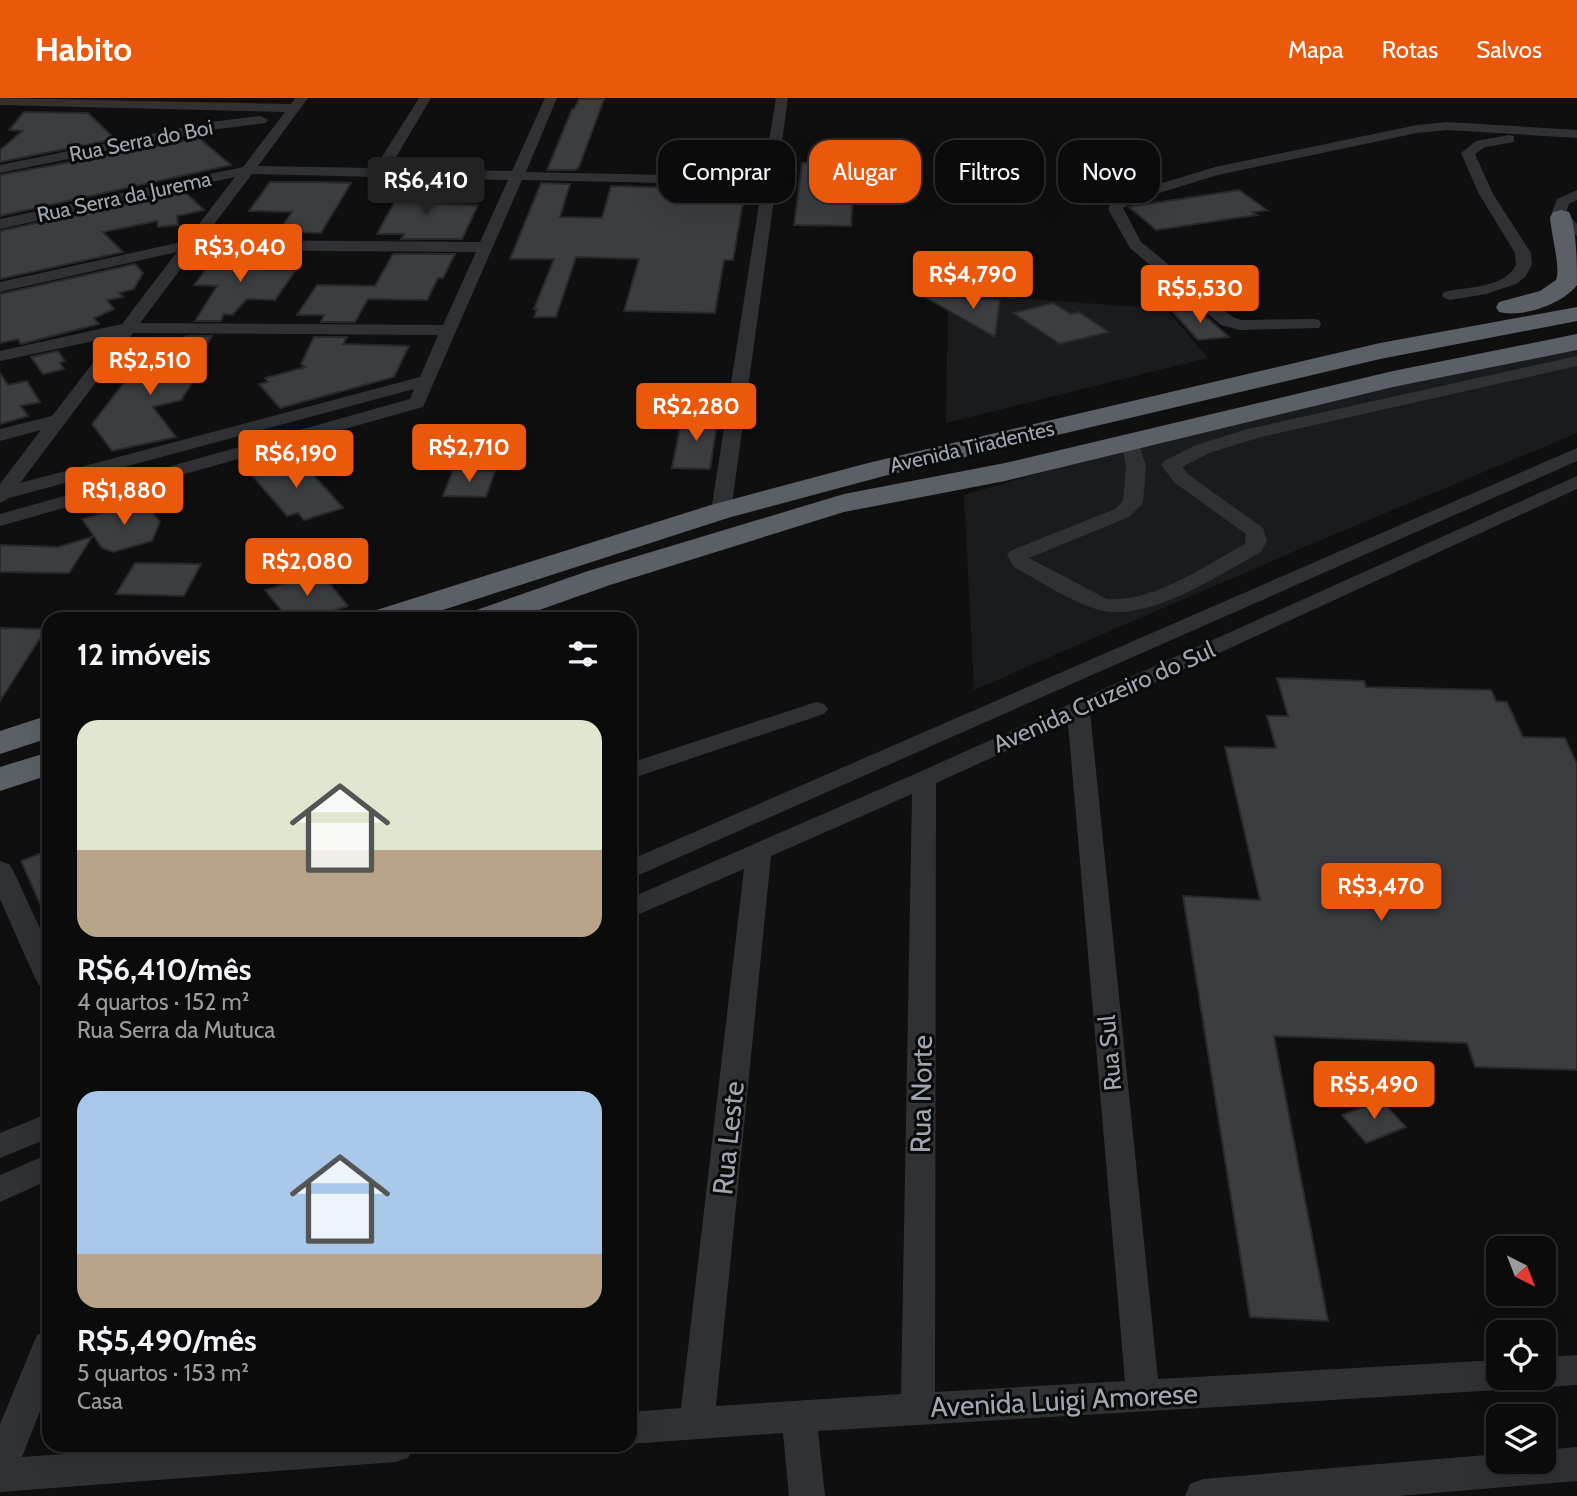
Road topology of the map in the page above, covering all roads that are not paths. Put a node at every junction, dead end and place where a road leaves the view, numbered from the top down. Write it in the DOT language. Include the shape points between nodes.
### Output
graph roads {
  1 [pos="425,98"];
  2 [pos="551,98"];
  3 [pos="782,98"];
  4 [pos="0,102"];
  5 [pos="298,103"];
  6 [pos="229,106"];
  7 [pos="284,122"];
  8 [pos="228,124"];
  9 [pos="1569,134"];
  10 [pos="776,140"];
  11 [pos="0,169"];
  12 [pos="247,170"];
  13 [pos="379,173"];
  14 [pos="517,176"];
  15 [pos="658,179"];
  16 [pos="1577,194"];
  17 [pos="767,203"];
  18 [pos="0,224"];
  19 [pos="1569,224"];
  20 [pos="189,245"];
  21 [pos="486,247"];
  22 [pos="0,287"];
  23 [pos="1450,295"];
  24 [pos="1577,314"];
  25 [pos="1313,324"];
  26 [pos="1577,326"];
  27 [pos="129,328"];
  28 [pos="450,330"];
  29 [pos="1577,342"];
  30 [pos="0,356"];
  31 [pos="1577,361"];
  32 [pos="427,380"];
  33 [pos="58,419"];
  34 [pos="0,435"];
  35 [pos="1133,454"];
  36 [pos="1577,454"];
  37 [pos="1171,465"];
  38 [pos="1577,482"];
  39 [pos="800,489"];
  40 [pos="1,495"];
  41 [pos="832,506"];
  42 [pos="721,511"];
  43 [pos="0,520"];
  44 [pos="599,578"];
  45 [pos="403,612"];
  46 [pos="502,612"];
  47 [pos="539,612"];
  48 [pos="816,709"];
  49 [pos="1078,709"];
  50 [pos="42,728"];
  51 [pos="0,743"];
  52 [pos="42,765"];
  53 [pos="637,769"];
  54 [pos="0,779"];
  55 [pos="924,779"];
  56 [pos="759,852"];
  57 [pos="637,867"];
  58 [pos="0,870"];
  59 [pos="637,906"];
  60 [pos="42,963"];
  61 [pos="42,1128"];
  62 [pos="0,1146"];
  63 [pos="42,1169"];
  64 [pos="0,1189"];
  65 [pos="42,1363"];
  66 [pos="1577,1370"];
  67 [pos="1556,1371"];
  68 [pos="1486,1376"];
  69 [pos="1143,1396"];
  70 [pos="918,1409"];
  71 [pos="799,1416"];
  72 [pos="697,1424"];
  73 [pos="637,1428"];
  74 [pos="234,1452"];
  75 [pos="1577,1464"];
  76 [pos="0,1468"];
  77 [pos="0,1475"];
  78 [pos="807,1496"];
  79 [pos="1203,1496"];
  1 -- 13 [label="street"];
  2 -- 14 [label="street"];
  3 -- 10 [label="street"];
  4 -- 6 [label="street"];
  5 -- 6 [label="street"];
  5 -- 7 [label="street"];
  6 -- 8 [label="street" via="240,114"];
  7 -- 8 [label="street, Rua Serra do Boi"];
  7 -- 12 [label="street"];
  8 -- 11 [label="street, Rua Serra do Boi"];
  9 -- 23 [label="street" via="1489,141 1468,153 1526,262 1520,276 1511,281"];
  9 -- 25 [label="street" via="1472,127 1417,129 1215,171 1128,198 1116,206 1136,245 1227,321 1240,325"];
  12 -- 13 [label="street, Rua Serra da Jurema"];
  12 -- 18 [label="street, Rua Serra da Jurema"];
  12 -- 20 [label="street"];
  13 -- 14 [label="street, Rua Serra da Jurema"];
  14 -- 15 [label="street, Rua Serra da Jurema"];
  14 -- 21 [label="street"];
  16 -- 19 [label="street" via="1559,207"];
  17 -- 42 [label="street"];
  19 -- 39 [label="highway" via="1564,246 1570,276 1558,289 1533,302 1025,416 879,459"];
  20 -- 21 [label="street"];
  20 -- 22 [label="street"];
  20 -- 27 [label="street"];
  21 -- 28 [label="street"];
  24 -- 39 [label="highway, Avenida Tiradentes" via="1380,351"];
  26 -- 41 [label="highway, Avenida Tiradentes" via="1273,390"];
  27 -- 28 [label="street"];
  27 -- 30 [label="street"];
  27 -- 33 [label="street"];
  28 -- 32 [label="street"];
  29 -- 35 [label="highway" via="1393,379"];
  31 -- 37 [label="street" via="1265,430"];
  32 -- 40 [label="street"];
  32 -- 43 [label="street" via="417,402"];
  33 -- 34 [label="street"];
  33 -- 40 [label="street"];
  35 -- 37 [label="street"];
  35 -- 37 [label="street" via="1133,503 1122,513 1021,552 1017,555 1021,563 1104,605 1124,606 1144,602 1254,548 1256,531 1182,479"];
  35 -- 41 [label="highway" via="1005,472"];
  36 -- 57 [label="street, Avenida Cruzeiro do Sul"];
  38 -- 49 [label="street, Avenida Cruzeiro do Sul"];
  39 -- 42 [label="highway, Avenida Tiradentes"];
  41 -- 44 [label="highway, Avenida Tiradentes"];
  42 -- 45 [label="highway, Avenida Tiradentes"];
  44 -- 46 [label="highway, Avenida Tiradentes"];
  44 -- 47 [label="highway"];
  48 -- 53 [label="street"];
  49 -- 55 [label="street, Avenida Cruzeiro do Sul"];
  49 -- 69 [label="street, Rua Sul"];
  50 -- 51 [label="highway"];
  52 -- 54 [label="highway"];
  55 -- 56 [label="street, Avenida Cruzeiro do Sul"];
  55 -- 70 [label="street, Rua Norte"];
  56 -- 59 [label="street, Avenida Cruzeiro do Sul"];
  56 -- 72 [label="street, Rua Leste"];
  58 -- 60 [label="street"];
  61 -- 62 [label="street"];
  63 -- 64 [label="street"];
  65 -- 76 [label="street"];
  66 -- 67 [label="street"];
  68 -- 69 [label="street, Avenida Luigi Amorese"];
  69 -- 70 [label="street, Avenida Luigi Amorese"];
  70 -- 71 [label="street, Avenida Luigi Amorese"];
  71 -- 72 [label="street, Avenida Luigi Amorese"];
  71 -- 78 [label="street"];
  72 -- 73 [label="street, Avenida Luigi Amorese"];
  74 -- 77 [label="street"];
  75 -- 79 [label="street"];
}
